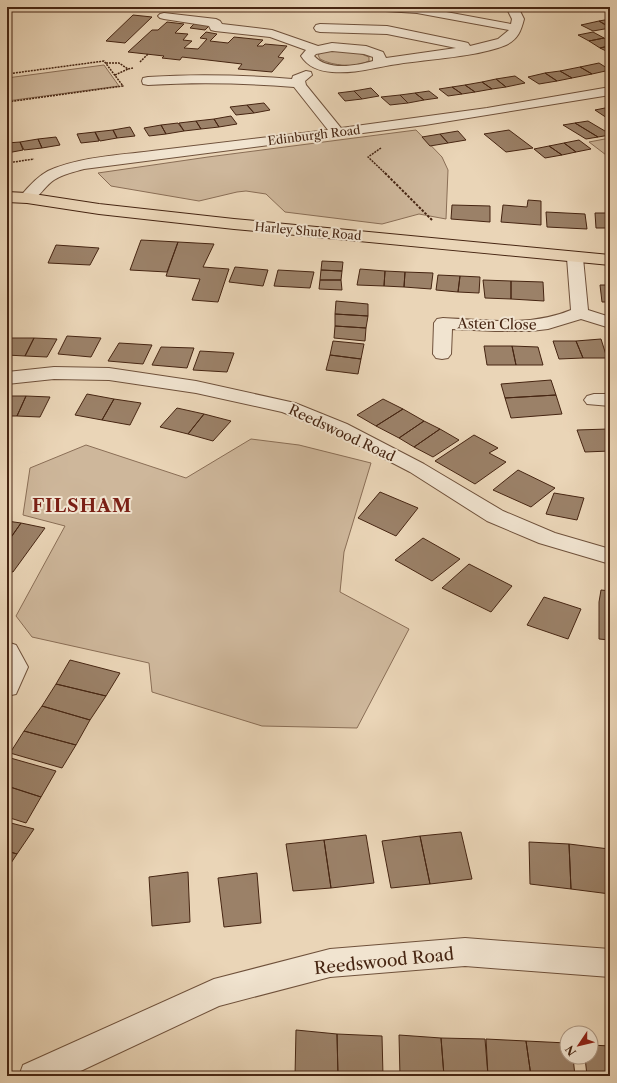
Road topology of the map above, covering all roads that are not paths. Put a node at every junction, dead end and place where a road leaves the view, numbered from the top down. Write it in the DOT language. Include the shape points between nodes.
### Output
graph roads {
  1 [pos="370,7"];
  2 [pos="512,7"];
  3 [pos="206,11"];
  4 [pos="164,16"];
  5 [pos="216,23"];
  6 [pos="320,28"];
  7 [pos="515,28"];
  8 [pos="475,49"];
  9 [pos="318,50"];
  10 [pos="380,63"];
  11 [pos="319,67"];
  12 [pos="148,81"];
  13 [pos="300,84"];
  14 [pos="610,91"];
  15 [pos="337,132"];
  16 [pos="7,197"];
  17 [pos="27,198"];
  18 [pos="575,258"];
  19 [pos="610,260"];
  20 [pos="580,313"];
  21 [pos="610,323"];
  22 [pos="442,354"];
  23 [pos="7,378"];
  24 [pos="610,556"];
  25 [pos="7,651"];
  26 [pos="7,687"];
  27 [pos="610,963"];
  28 [pos="35,1076"];
  1 -- 7 [label="street" via="417,10"];
  2 -- 7 [label="street" via="518,19"];
  3 -- 5 [label="street"];
  4 -- 5 [label="street"];
  5 -- 9 [label="street" via="214,27 272,34"];
  6 -- 8 [label="street" via="387,30"];
  7 -- 8 [label="street" via="514,34 502,42"];
  8 -- 10 [label="street"];
  9 -- 10 [label="street" via="332,47 366,50 378,55"];
  9 -- 11 [label="street" via="307,56 310,62"];
  10 -- 11 [label="street" via="353,69"];
  11 -- 13 [label="street" via="298,80"];
  12 -- 13 [label="street" via="194,78 246,79"];
  13 -- 15 [label="street"];
  14 -- 15 [label="street, Edinburgh Road" via="536,105"];
  15 -- 17 [label="street, Edinburgh Road" via="115,160 74,168 54,174"];
  16 -- 17 [label="main road, Harley Shute Road"];
  17 -- 18 [label="main road, Harley Shute Road" via="234,224"];
  18 -- 19 [label="main road, Harley Shute Road"];
  18 -- 20 [label="street"];
  20 -- 21 [label="street"];
  20 -- 22 [label="street, Asten Close" via="550,324 498,326 443,323"];
  23 -- 24 [label="street, Reedswood Road" via="54,372 109,374 196,387 288,407 340,428 417,468 494,516 547,538"];
  25 -- 26 [label="street" via="16,667"];
  27 -- 28 [label="street, Reedswood Road" via="465,952 330,963 214,993"];
}
